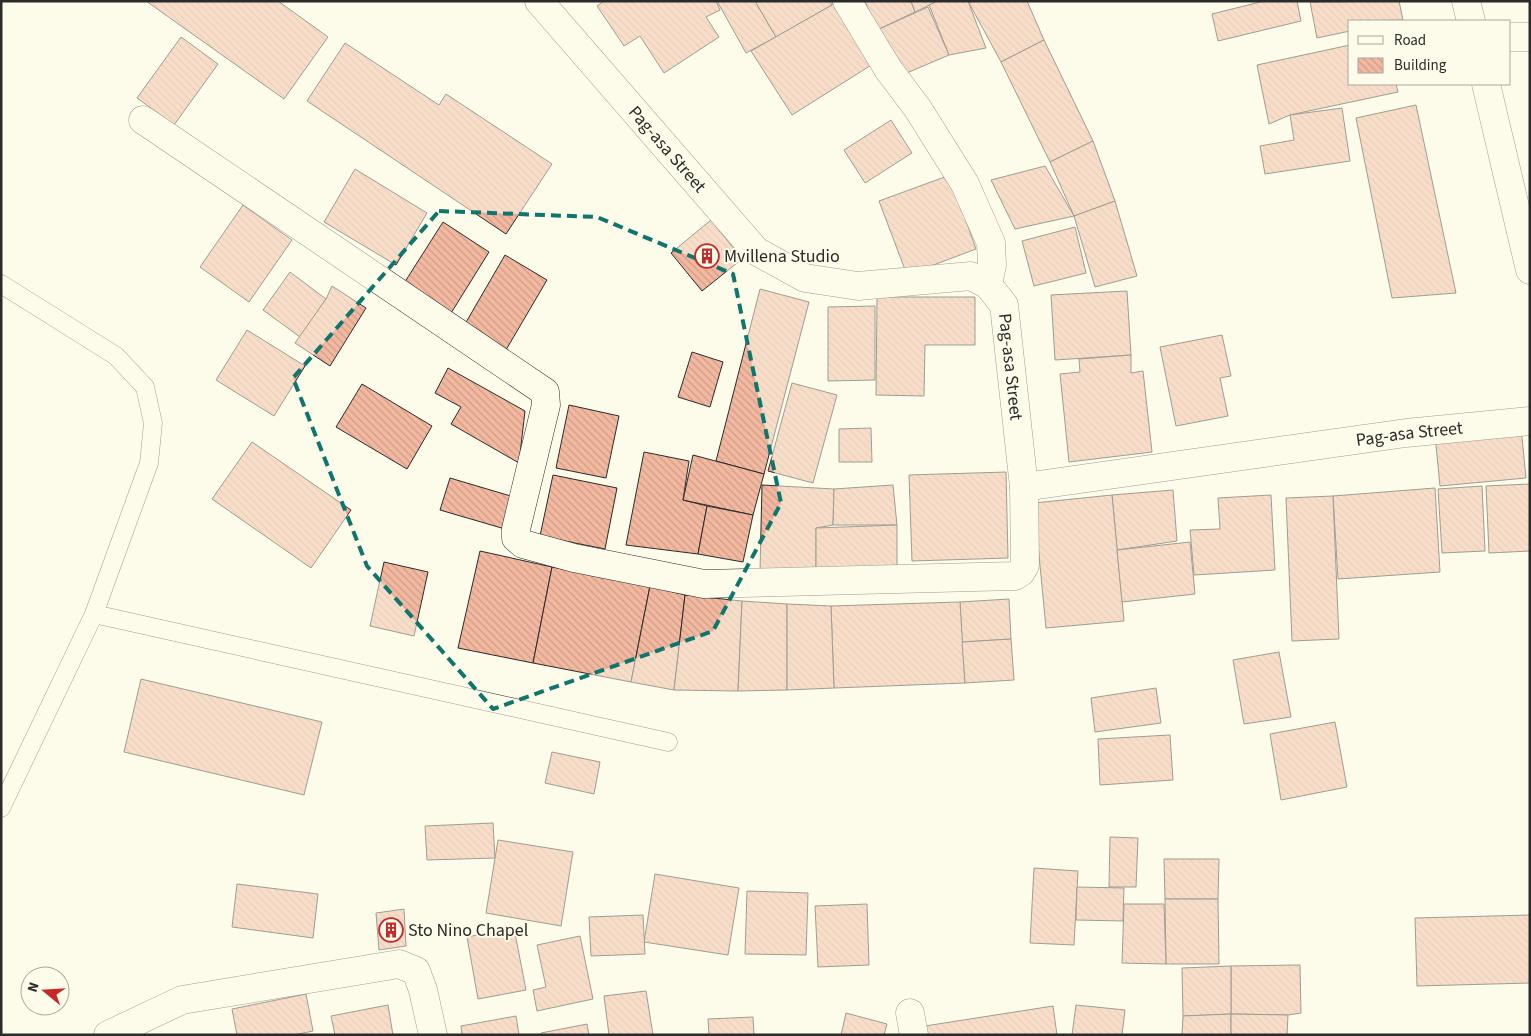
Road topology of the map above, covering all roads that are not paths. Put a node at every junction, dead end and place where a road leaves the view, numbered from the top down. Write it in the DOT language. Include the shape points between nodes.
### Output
graph roads {
  1 [pos="539,1"];
  2 [pos="848,1"];
  3 [pos="1466,1"];
  4 [pos="1471,20"];
  5 [pos="1511,37"];
  6 [pos="1530,37"];
  7 [pos="1486,85"];
  8 [pos="144,120"];
  9 [pos="1530,270"];
  10 [pos="1,284"];
  11 [pos="988,285"];
  12 [pos="1530,422"];
  13 [pos="1024,487"];
  14 [pos="94,614"];
  15 [pos="668,742"];
  16 [pos="1,808"];
  17 [pos="108,1035"];
  18 [pos="433,1035"];
  1 -- 11 [label="street, Pag-asa Street" via="756,251 805,278 858,286 971,276"];
  2 -- 11 [label="street" via="888,69 918,109 965,184 991,243 992,265"];
  3 -- 4 [label="street"];
  5 -- 6 [label="street"];
  7 -- 9 [label="street"];
  8 -- 13 [label="street" via="545,392 546,405 516,529 516,538 522,544 574,558 704,584 1015,576 1025,565"];
  10 -- 14 [label="lane" via="116,356 145,387 153,423 149,464"];
  11 -- 13 [label="street, Pag-asa Street" via="1004,305"];
  12 -- 13 [label="street, Pag-asa Street" via="1406,433"];
  14 -- 15 [label="lane"];
  14 -- 16 [label="lane"];
  17 -- 18 [label="street" via="182,1000 399,964 416,971"];
}
